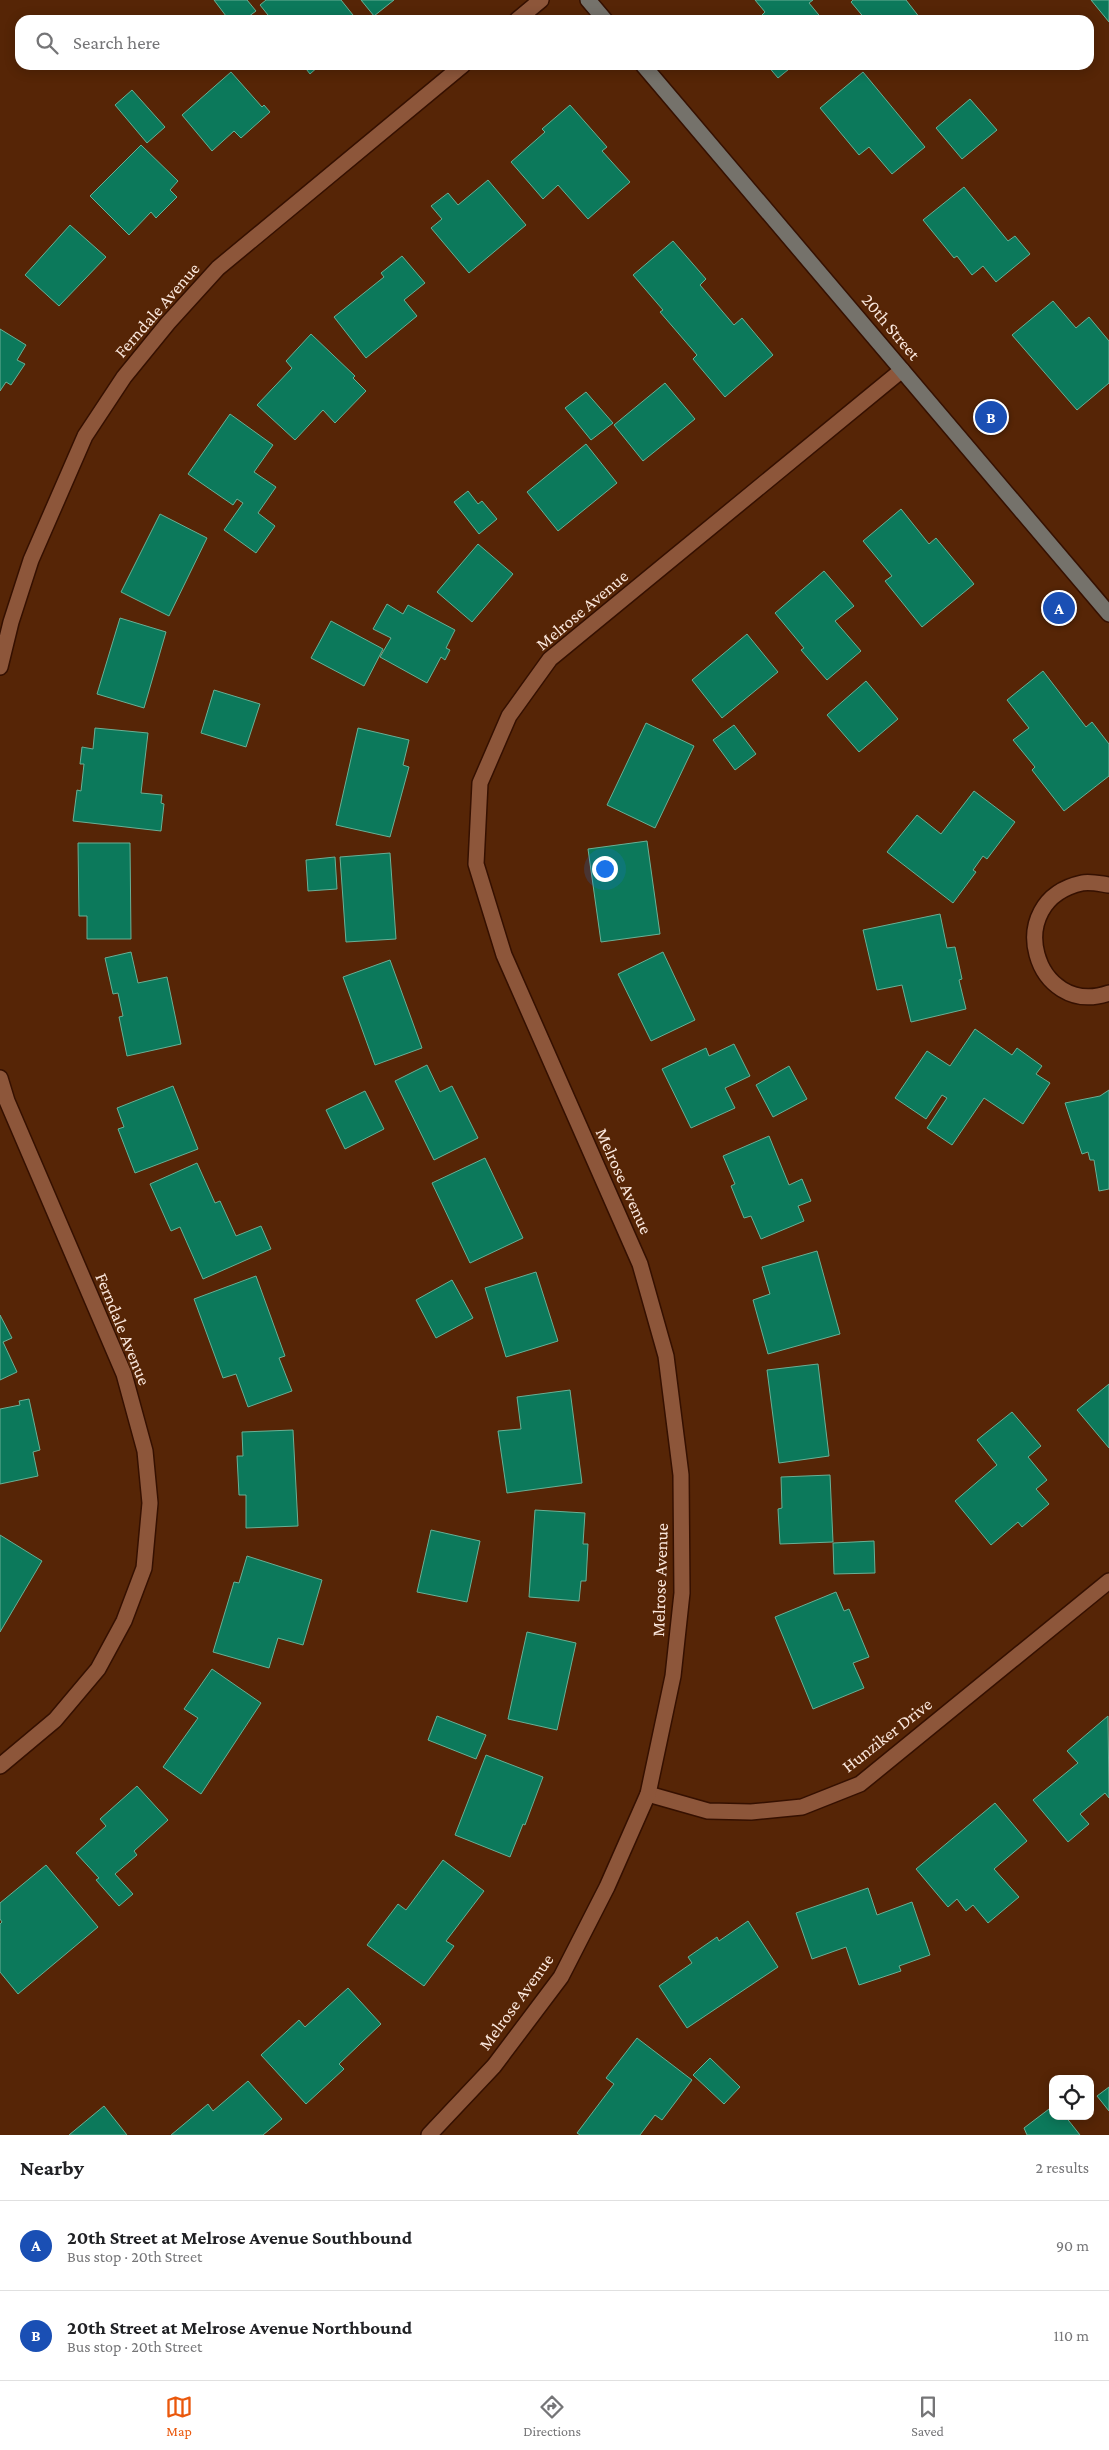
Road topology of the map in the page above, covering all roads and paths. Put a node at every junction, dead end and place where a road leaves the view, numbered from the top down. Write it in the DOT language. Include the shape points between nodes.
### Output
graph roads {
  1 [pos="541,0"];
  2 [pos="588,0"];
  3 [pos="523,15"];
  4 [pos="601,15"];
  5 [pos="457,70"];
  6 [pos="647,70"];
  7 [pos="902,370"];
  8 [pos="1109,614"];
  9 [pos="0,667"];
  10 [pos="1109,885"];
  11 [pos="1109,992"];
  12 [pos="0,1078"];
  13 [pos="1109,1581"];
  14 [pos="0,1766"];
  15 [pos="648,1794"];
  16 [pos="429,2135"];
  1 -- 3 [label="street"];
  2 -- 4 [label="street"];
  5 -- 9 [label="street, Ferndale Avenue" via="218,268 124,377 85,436 31,560"];
  6 -- 7 [label="street, 20th Street"];
  7 -- 8 [label="street, 20th Street"];
  7 -- 15 [label="street, Melrose Avenue" via="550,659 508,716 480,783 476,864 504,956 640,1264 666,1356 682,1475 682,1593 673,1676"];
  10 -- 11 [label="street" via="1084,882 1059,891 1042,909 1033,934 1037,959 1050,980 1072,994 1097,997"];
  12 -- 14 [label="street, Ferndale Avenue" via="124,1374 144,1451 150,1503 144,1568 124,1621 98,1670 55,1720"];
  13 -- 15 [label="street, Hunziker Drive" via="860,1784 802,1807 750,1812 708,1811"];
  15 -- 16 [label="street, Melrose Avenue" via="607,1887 561,1977 494,2066"];
}
